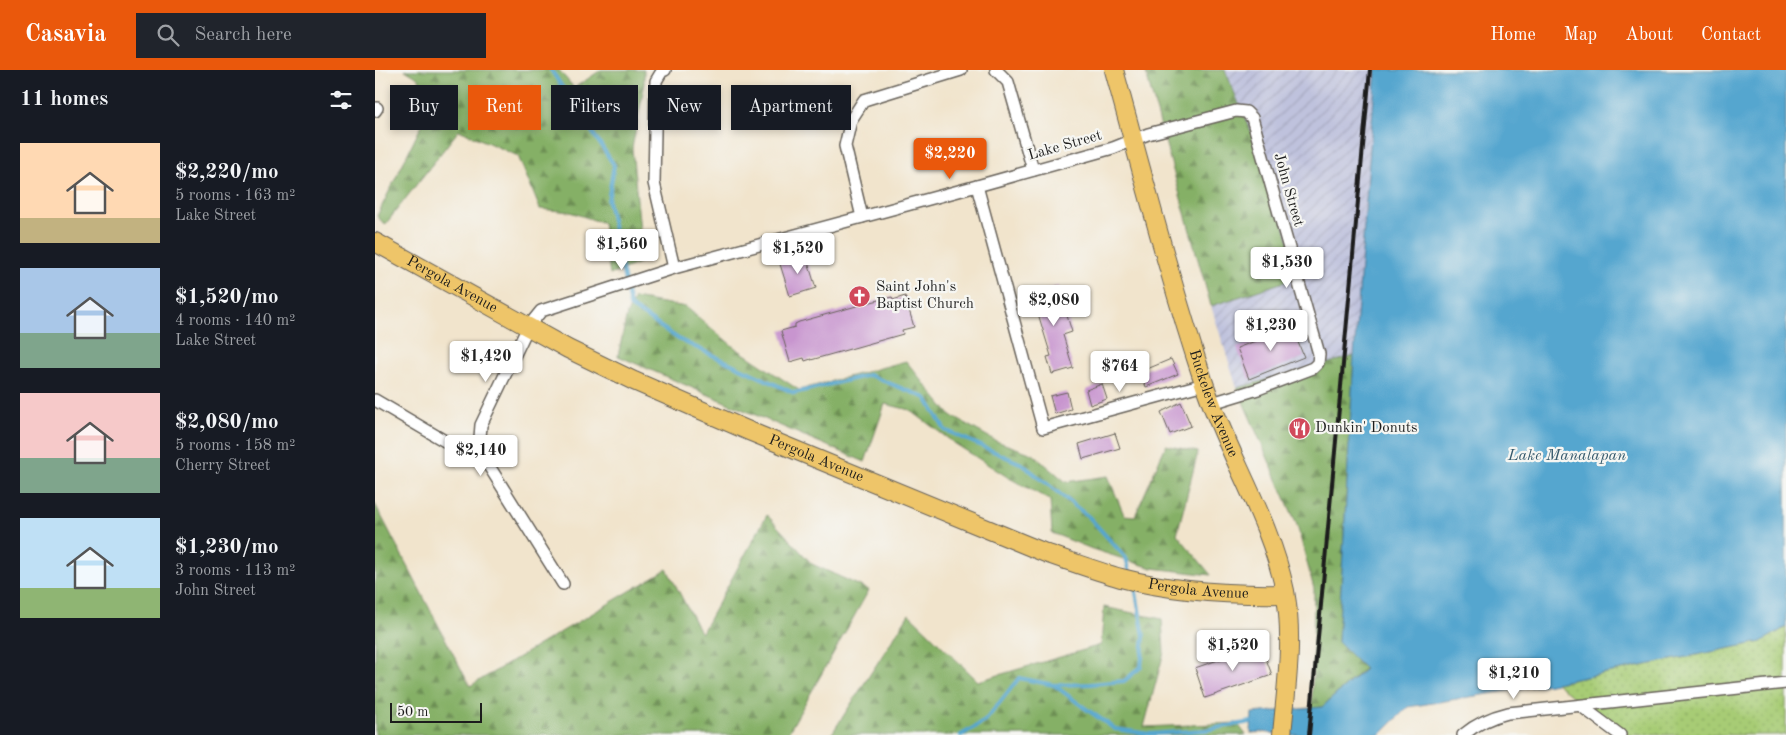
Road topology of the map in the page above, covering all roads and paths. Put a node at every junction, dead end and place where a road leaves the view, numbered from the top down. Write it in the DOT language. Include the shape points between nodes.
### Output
graph roads {
  1 [pos="665,70"];
  2 [pos="961,70"];
  3 [pos="996,70"];
  4 [pos="1114,70"];
  5 [pos="1252,118"];
  6 [pos="1133,139"];
  7 [pos="1033,170"];
  8 [pos="977,186"];
  9 [pos="862,217"];
  10 [pos="375,242"];
  11 [pos="674,268"];
  12 [pos="528,327"];
  13 [pos="1204,384"];
  14 [pos="375,400"];
  15 [pos="1211,403"];
  16 [pos="479,450"];
  17 [pos="563,584"];
  18 [pos="1285,594"];
  19 [pos="1786,683"];
  20 [pos="1581,706"];
  21 [pos="1283,735"];
  22 [pos="1463,735"];
  23 [pos="1620,735"];
  1 -- 11 [label="street" via="656,81 654,184"];
  2 -- 9 [label="street" via="864,100 851,120 845,146"];
  3 -- 7 [label="street" via="1008,82"];
  4 -- 6 [label="main road, Buckelew Avenue"];
  5 -- 6 [label="street, Lake Street" via="1246,112 1236,112"];
  5 -- 15 [label="street, John Street" via="1319,354 1318,363 1313,368 1258,389"];
  6 -- 7 [label="street, Lake Street" via="1113,148"];
  6 -- 13 [label="main road, Buckelew Avenue"];
  7 -- 8 [label="street, Lake Street"];
  8 -- 9 [label="street, Lake Street"];
  8 -- 13 [label="street" via="1043,428"];
  9 -- 11 [label="street, Lake Street"];
  10 -- 12 [label="main road, Pergola Avenue"];
  11 -- 12 [label="street, Lake Street" via="541,311"];
  12 -- 16 [label="street, Lake Street" via="481,425"];
  12 -- 18 [label="main road, Pergola Avenue" via="634,381 1048,554 1156,586 1238,594"];
  13 -- 15 [label="main road, Buckelew Avenue"];
  14 -- 16 [label="street" via="455,447"];
  15 -- 18 [label="main road, Buckelew Avenue" via="1266,529"];
  16 -- 17 [label="street"];
  18 -- 21 [label="main road, Buckelew Avenue" via="1289,633"];
  19 -- 20 [label="street"];
  20 -- 22 [label="street" via="1498,716 1474,726"];
  20 -- 23 [label="street"];
}
